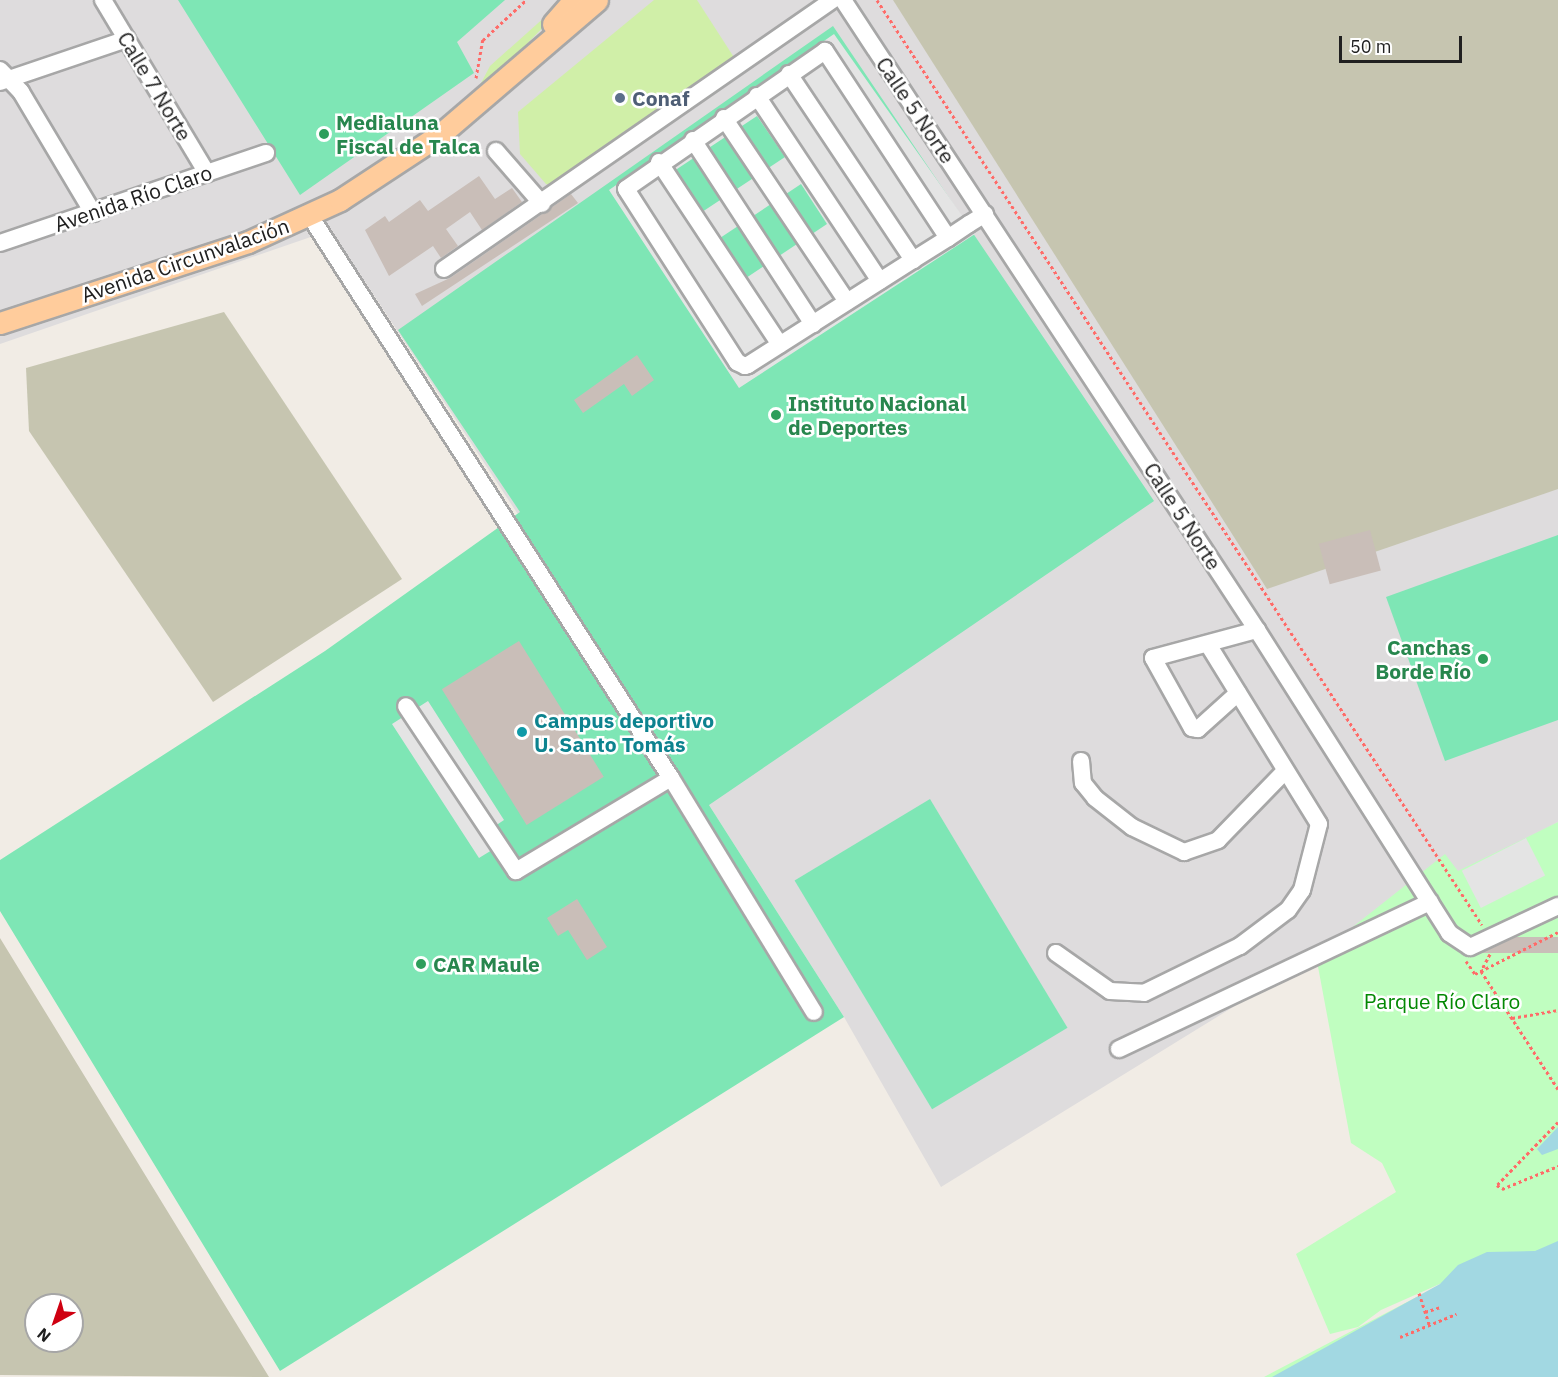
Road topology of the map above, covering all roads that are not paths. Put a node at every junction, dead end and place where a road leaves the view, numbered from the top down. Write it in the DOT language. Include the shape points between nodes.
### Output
graph roads {
  1 [pos="103,0"];
  2 [pos="574,0"];
  3 [pos="597,0"];
  4 [pos="832,0"];
  5 [pos="843,0"];
  6 [pos="127,39"];
  7 [pos="789,74"];
  8 [pos="3,77"];
  9 [pos="508,77"];
  10 [pos="757,96"];
  11 [pos="724,118"];
  12 [pos="693,140"];
  13 [pos="496,151"];
  14 [pos="266,153"];
  15 [pos="659,162"];
  16 [pos="207,172"];
  17 [pos="542,204"];
  18 [pos="93,213"];
  19 [pos="985,214"];
  20 [pos="310,216"];
  21 [pos="948,238"];
  22 [pos="0,243"];
  23 [pos="914,260"];
  24 [pos="444,269"];
  25 [pos="880,281"];
  26 [pos="847,302"];
  27 [pos="0,323"];
  28 [pos="813,324"];
  29 [pos="780,345"];
  30 [pos="1257,630"];
  31 [pos="1208,644"];
  32 [pos="1238,693"];
  33 [pos="406,706"];
  34 [pos="1081,761"];
  35 [pos="1285,771"];
  36 [pos="671,778"];
  37 [pos="1430,902"];
  38 [pos="1558,906"];
  39 [pos="1056,953"];
  40 [pos="814,1012"];
  41 [pos="1119,1049"];
  1 -- 6 [label="street, Calle 7 Norte"];
  2 -- 9 [label="main road, Avenida Circunvalación"];
  3 -- 9 [label="main road, Avenida Circunvalación"];
  4 -- 17 [label="street"];
  5 -- 19 [label="street, Calle 5 Norte"];
  6 -- 8 [label="street"];
  6 -- 16 [label="street, Calle 7 Norte"];
  7 -- 10 [label="street"];
  7 -- 21 [label="street" via="827,52"];
  7 -- 23 [label="street"];
  8 -- 18 [label="street"];
  9 -- 20 [label="main road, Avenida Circunvalación" via="412,156"];
  10 -- 11 [label="street"];
  10 -- 25 [label="street"];
  11 -- 12 [label="street"];
  11 -- 26 [label="street"];
  12 -- 15 [label="street"];
  12 -- 28 [label="street"];
  13 -- 17 [label="street"];
  14 -- 16 [label="street, Avenida Río Claro"];
  15 -- 29 [label="street"];
  15 -- 29 [label="street" via="629,183 626,192 737,362 748,365"];
  16 -- 18 [label="street, Avenida Río Claro"];
  17 -- 24 [label="street"];
  18 -- 22 [label="street, Avenida Río Claro"];
  19 -- 21 [label="street"];
  19 -- 30 [label="street, Calle 5 Norte"];
  20 -- 27 [label="main road, Avenida Circunvalación" via="248,242"];
  20 -- 36 [label="street"];
  21 -- 23 [label="street"];
  23 -- 25 [label="street"];
  25 -- 26 [label="street"];
  26 -- 28 [label="street"];
  28 -- 29 [label="street"];
  30 -- 31 [label="street"];
  30 -- 37 [label="street, Calle 5 Norte"];
  31 -- 32 [label="street"];
  31 -- 32 [label="street" via="1153,658 1187,724 1198,729"];
  32 -- 35 [label="street"];
  33 -- 36 [label="street" via="516,871"];
  34 -- 35 [label="street" via="1083,783 1095,798 1132,827 1184,852 1218,840"];
  35 -- 39 [label="street" via="1319,824 1319,838 1302,890 1288,910 1240,946 1144,993 1110,991"];
  36 -- 40 [label="street"];
  37 -- 38 [label="street, Calle 5 Norte" via="1457,943 1470,947"];
  37 -- 41 [label="street"];
}
